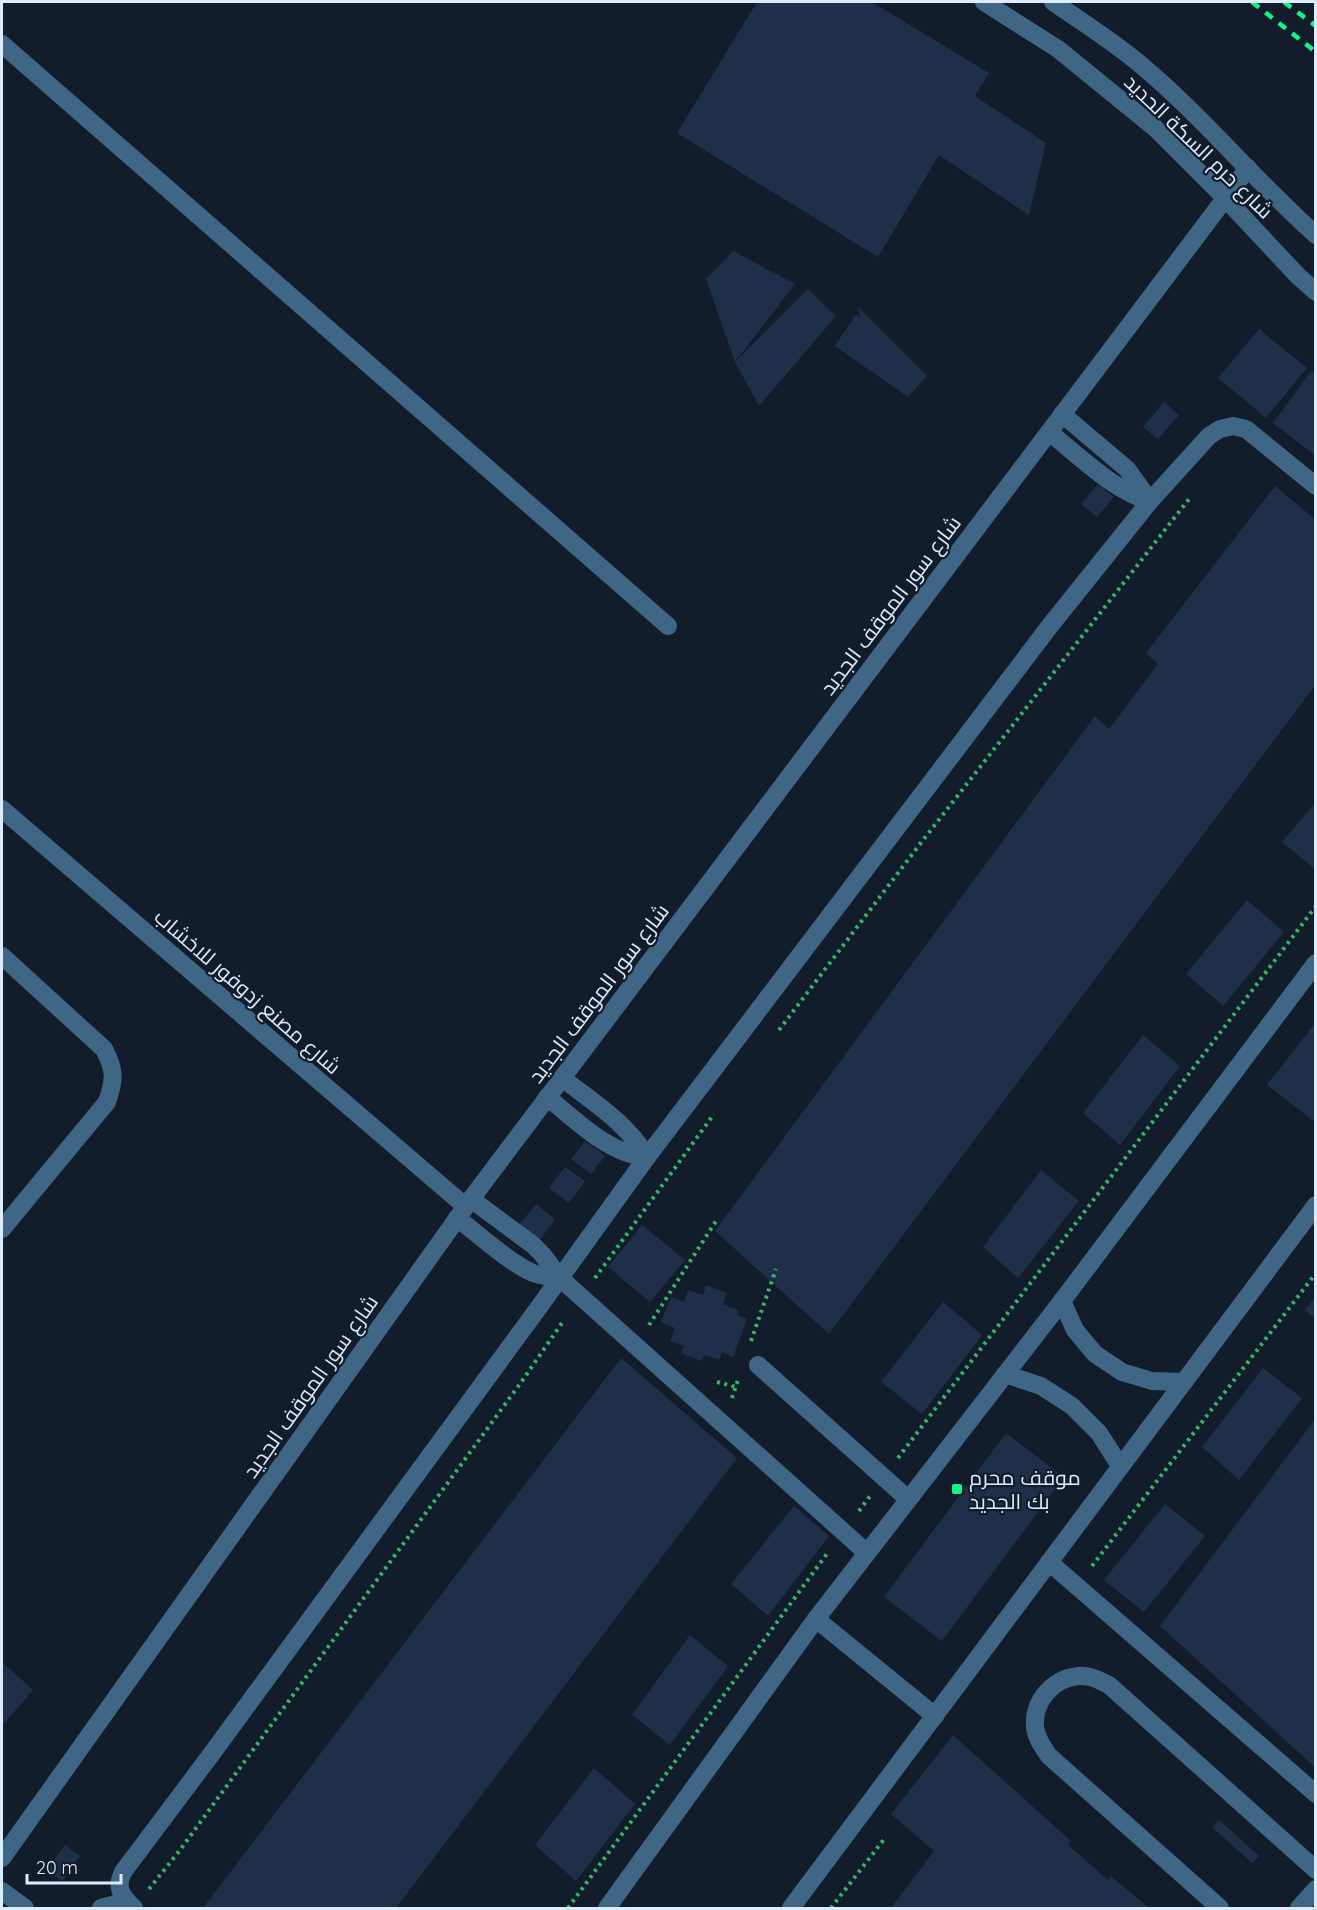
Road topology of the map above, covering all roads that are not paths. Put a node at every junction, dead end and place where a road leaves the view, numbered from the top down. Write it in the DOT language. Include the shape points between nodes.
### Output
graph roads {
  1 [pos="984,2"];
  2 [pos="1053,2"];
  3 [pos="2,44"];
  4 [pos="1248,168"];
  5 [pos="1225,198"];
  6 [pos="1316,235"];
  7 [pos="1316,292"];
  8 [pos="1062,414"];
  9 [pos="1049,432"];
  10 [pos="1316,486"];
  11 [pos="1150,501"];
  12 [pos="668,626"];
  13 [pos="2,809"];
  14 [pos="2,956"];
  15 [pos="1316,963"];
  16 [pos="562,1078"];
  17 [pos="547,1097"];
  18 [pos="647,1157"];
  19 [pos="1316,1205"];
  20 [pos="464,1208"];
  21 [pos="2,1229"];
  22 [pos="560,1278"];
  23 [pos="1062,1301"];
  24 [pos="758,1365"];
  25 [pos="1005,1374"];
  26 [pos="1184,1382"];
  27 [pos="1120,1466"];
  28 [pos="908,1499"];
  29 [pos="867,1553"];
  30 [pos="1049,1562"];
  31 [pos="816,1619"];
  32 [pos="935,1716"];
  33 [pos="1316,1794"];
  34 [pos="2,1858"];
  35 [pos="1316,1870"];
  36 [pos="1316,1889"];
  37 [pos="2,1891"];
  38 [pos="131,1904"];
  39 [pos="25,1908"];
  40 [pos="101,1908"];
  41 [pos="607,1908"];
  42 [pos="791,1908"];
  43 [pos="1220,1908"];
  44 [pos="1299,1908"];
  1 -- 5 [label="street, شارع حرم السكة الحديد" via="1091,75 1155,128"];
  2 -- 4 [label="street, شارع حرم السكة الحديد" via="1134,60"];
  3 -- 12 [label="street"];
  4 -- 5 [label="street, شارع سور الموقف الجديد"];
  4 -- 6 [label="street, شارع حرم السكة الحديد"];
  5 -- 7 [label="street, شارع حرم السكة الحديد"];
  5 -- 8 [label="street, شارع سور الموقف الجديد"];
  8 -- 9 [label="street, شارع سور الموقف الجديد"];
  8 -- 11 [label="street" via="1127,469"];
  9 -- 11 [label="street" via="1116,485"];
  9 -- 16 [label="street, شارع سور الموقف الجديد"];
  10 -- 11 [label="street" via="1257,436 1233,426 1209,436"];
  11 -- 18 [label="street" via="1049,627"];
  13 -- 20 [label="street, شارع مصنع زدوفور للاخشاب"];
  14 -- 21 [label="street" via="104,1049 112,1066 113,1084 107,1102"];
  15 -- 23 [label="street"];
  16 -- 17 [label="street, شارع سور الموقف الجديد"];
  16 -- 18 [label="street" via="622,1125"];
  17 -- 18 [label="street" via="620,1152"];
  17 -- 20 [label="street, شارع سور الموقف الجديد"];
  18 -- 22 [label="street"];
  19 -- 26 [label="street"];
  20 -- 22 [label="street, شارع مصنع زدوفور للاخشاب" via="518,1264 544,1277"];
  20 -- 34 [label="street, شارع سور الموقف الجديد"];
  22 -- 29 [label="street"];
  22 -- 38 [label="street" via="123,1872 120,1890"];
  23 -- 25 [label="street"];
  23 -- 26 [label="street" via="1075,1330 1095,1354 1122,1372 1152,1381"];
  24 -- 28 [label="street"];
  25 -- 27 [label="street" via="1041,1386 1072,1406 1099,1433"];
  25 -- 28 [label="street"];
  26 -- 27 [label="street"];
  27 -- 30 [label="street"];
  28 -- 29 [label="street"];
  29 -- 31 [label="street"];
  30 -- 32 [label="street"];
  30 -- 33 [label="street"];
  31 -- 32 [label="street"];
  31 -- 41 [label="street"];
  32 -- 42 [label="street"];
  35 -- 43 [label="street" via="1109,1685 1080,1676 1051,1687 1041,1699 1035,1728 1049,1756"];
  36 -- 44 [label="street"];
  37 -- 39 [label="street"];
  38 -- 40 [label="street"];
}
